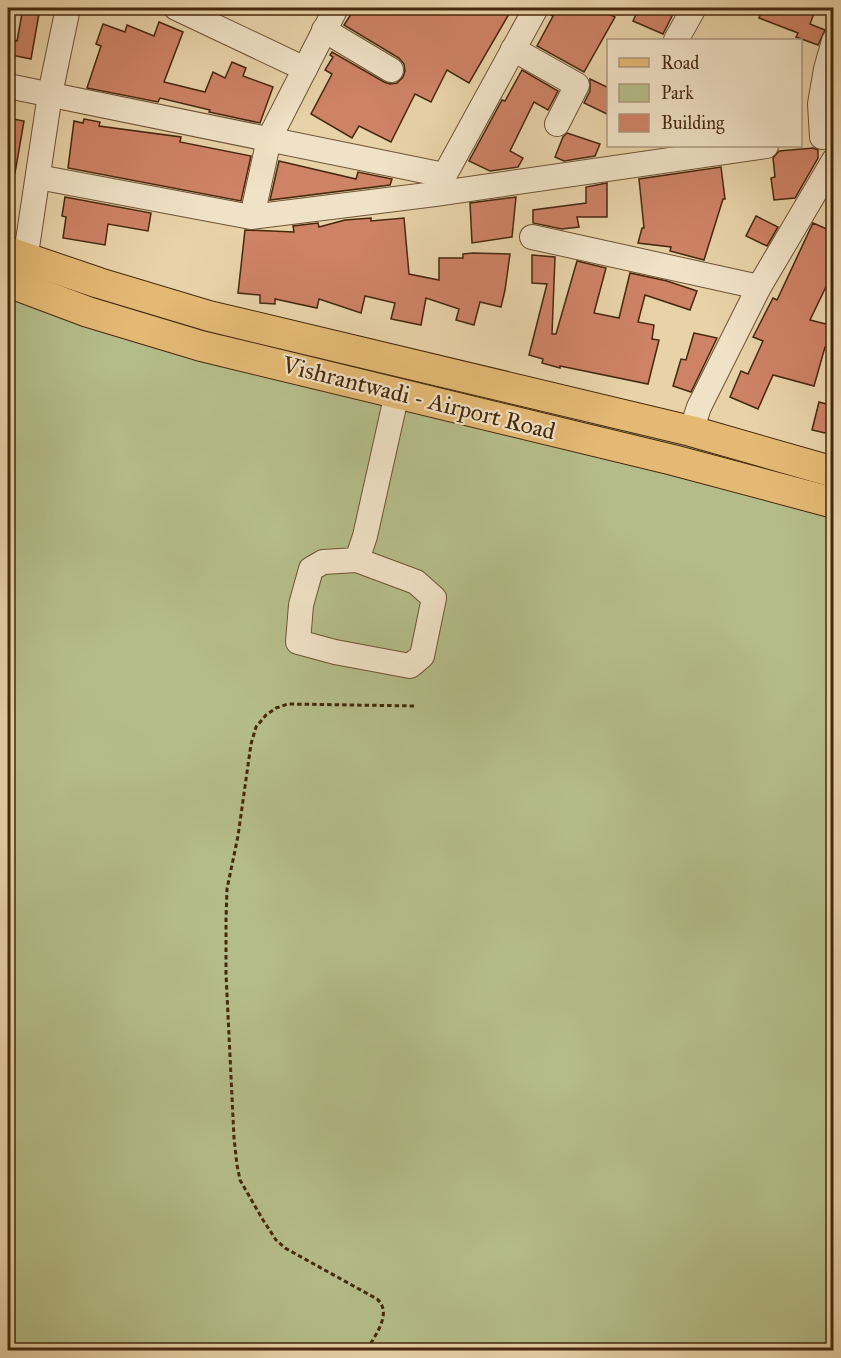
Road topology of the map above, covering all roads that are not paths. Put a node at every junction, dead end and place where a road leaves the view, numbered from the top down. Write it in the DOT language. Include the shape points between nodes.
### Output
graph roads {
  1 [pos="68,8"];
  2 [pos="176,8"];
  3 [pos="336,8"];
  4 [pos="536,8"];
  5 [pos="694,8"];
  6 [pos="324,30"];
  7 [pos="677,39"];
  8 [pos="834,41"];
  9 [pos="513,49"];
  10 [pos="304,69"];
  11 [pos="391,70"];
  12 [pos="8,86"];
  13 [pos="50,94"];
  14 [pos="557,124"];
  15 [pos="819,138"];
  16 [pos="269,139"];
  17 [pos="617,147"];
  18 [pos="759,147"];
  19 [pos="834,160"];
  20 [pos="604,169"];
  21 [pos="38,177"];
  22 [pos="439,185"];
  23 [pos="255,203"];
  24 [pos="532,237"];
  25 [pos="17,255"];
  26 [pos="14,284"];
  27 [pos="759,287"];
  28 [pos="397,393"];
  29 [pos="691,431"];
  30 [pos="834,472"];
  31 [pos="834,503"];
  32 [pos="357,560"];
  1 -- 13 [label="street"];
  2 -- 10 [label="street"];
  3 -- 6 [label="street"];
  4 -- 9 [label="street"];
  5 -- 7 [label="street"];
  6 -- 10 [label="street"];
  6 -- 11 [label="street"];
  8 -- 15 [label="street" via="820,104"];
  9 -- 14 [label="street" via="577,85"];
  9 -- 22 [label="street"];
  10 -- 16 [label="street"];
  12 -- 13 [label="street"];
  13 -- 16 [label="street"];
  13 -- 21 [label="street"];
  16 -- 22 [label="street"];
  16 -- 23 [label="street"];
  17 -- 20 [label="street"];
  18 -- 20 [label="street"];
  19 -- 27 [label="street"];
  20 -- 22 [label="street"];
  21 -- 22 [label="street" via="251,217"];
  21 -- 25 [label="street"];
  24 -- 27 [label="street"];
  25 -- 26 [label="street"];
  25 -- 29 [label="main road, Vishrantwadi - Airport Road" via="209,316"];
  26 -- 28 [label="main road, Vishrantwadi - Airport Road" via="88,312 201,346"];
  27 -- 29 [label="street" via="699,407"];
  28 -- 31 [label="main road, Vishrantwadi - Airport Road"];
  28 -- 32 [label="street"];
  29 -- 30 [label="main road, Vishrantwadi - Airport Road"];
  32 -- 32 [label="street" via="323,562 311,568 301,605 298,642 410,666 422,656 434,598 416,582"];
}
